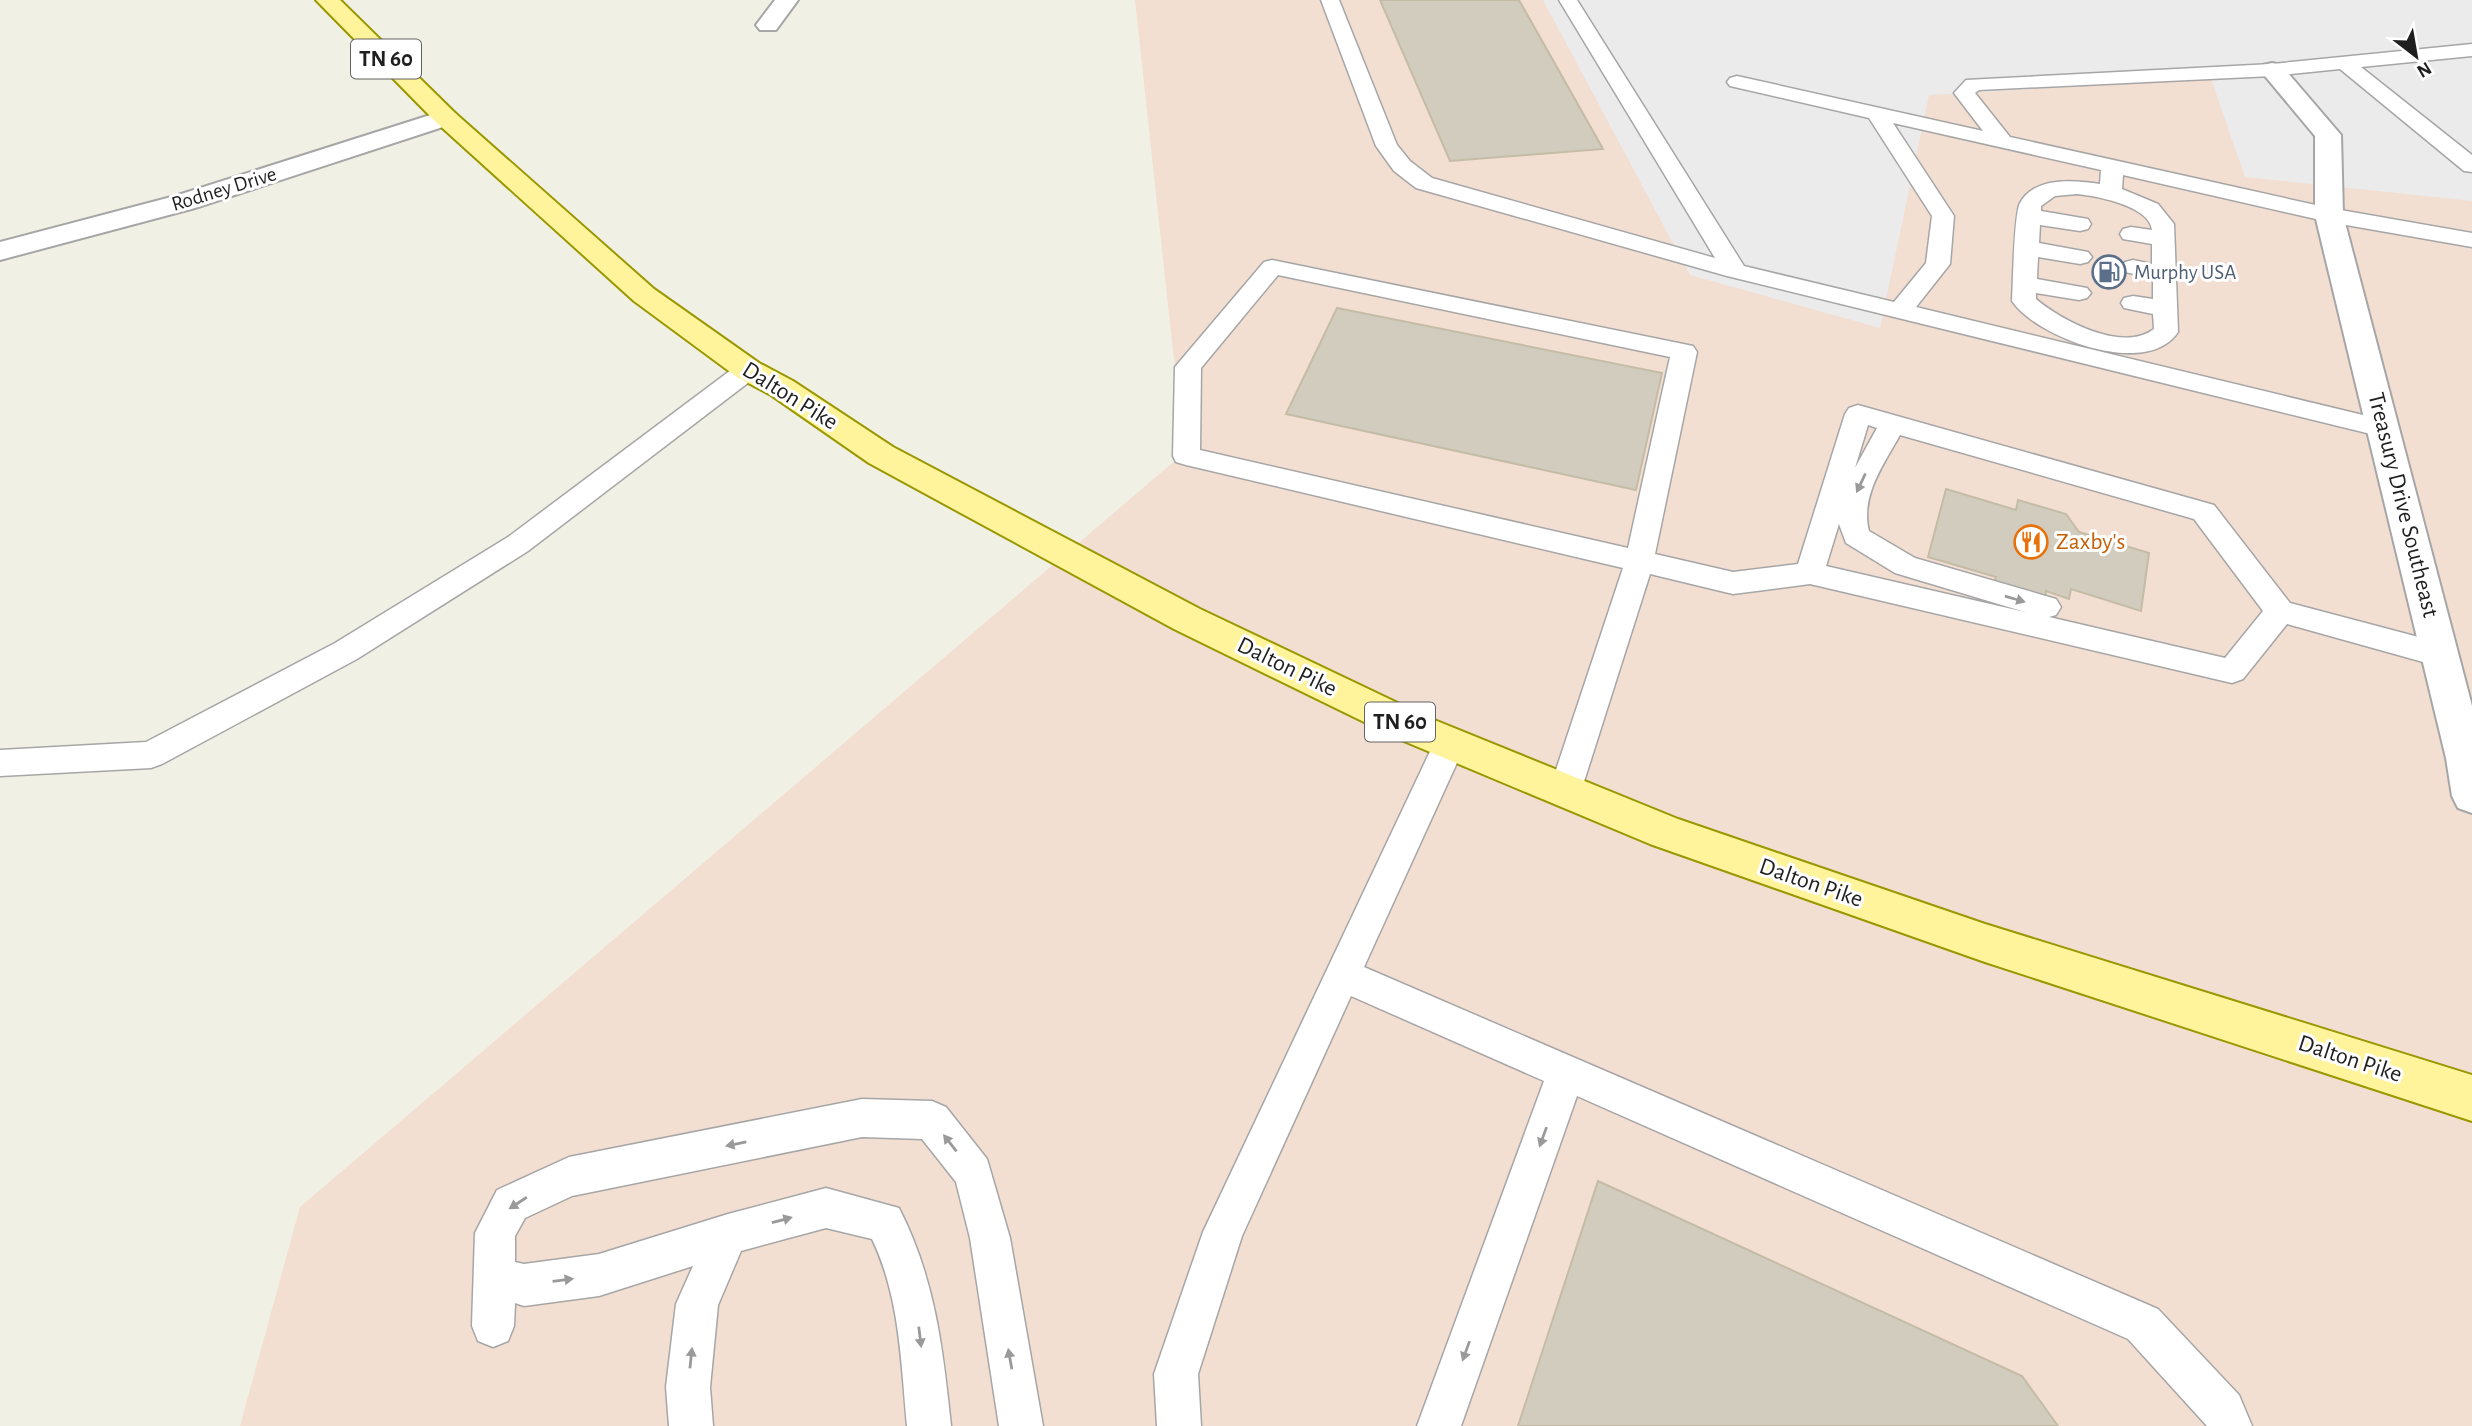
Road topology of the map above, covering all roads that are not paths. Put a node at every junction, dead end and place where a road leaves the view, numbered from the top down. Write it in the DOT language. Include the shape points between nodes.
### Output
graph roads {
  1 [pos="327,0"];
  2 [pos="787,0"];
  3 [pos="1330,0"];
  4 [pos="1568,0"];
  5 [pos="768,25"];
  6 [pos="2472,50"];
  7 [pos="2343,62"];
  8 [pos="2272,70"];
  9 [pos="1737,82"];
  10 [pos="1876,113"];
  11 [pos="446,118"];
  12 [pos="2003,142"];
  13 [pos="2112,166"];
  14 [pos="2472,166"];
  15 [pos="2111,191"];
  16 [pos="2031,209"];
  17 [pos="2329,215"];
  18 [pos="2079,217"];
  19 [pos="2130,226"];
  20 [pos="2163,232"];
  21 [pos="2472,240"];
  22 [pos="2027,248"];
  23 [pos="0,251"];
  24 [pos="2080,257"];
  25 [pos="2133,267"];
  26 [pos="1735,271"];
  27 [pos="2165,274"];
  28 [pos="2025,284"];
  29 [pos="2079,293"];
  30 [pos="2133,303"];
  31 [pos="2165,309"];
  32 [pos="1900,311"];
  33 [pos="2039,314"];
  34 [pos="2079,320"];
  35 [pos="2135,330"];
  36 [pos="2164,334"];
  37 [pos="2094,349"];
  38 [pos="748,370"];
  39 [pos="1893,423"];
  40 [pos="2383,428"];
  41 [pos="1639,562"];
  42 [pos="1810,573"];
  43 [pos="2280,611"];
  44 [pos="2114,643"];
  45 [pos="2441,655"];
  46 [pos="1450,743"];
  47 [pos="0,763"];
  48 [pos="1565,791"];
  49 [pos="2472,796"];
  50 [pos="1342,975"];
  51 [pos="1566,1072"];
  52 [pos="2472,1098"];
  53 [pos="728,1234"];
  54 [pos="496,1277"];
  55 [pos="493,1326"];
  56 [pos="691,1426"];
  57 [pos="929,1426"];
  58 [pos="1021,1426"];
  59 [pos="1179,1426"];
  60 [pos="1439,1426"];
  61 [pos="2230,1426"];
  1 -- 11 [label="main road, Dalton Pike / TN 60"];
  2 -- 5 [label="street"];
  3 -- 26 [label="lane" via="1387,146 1402,166 1424,183"];
  4 -- 26 [label="lane"];
  6 -- 7 [label="lane"];
  7 -- 8 [label="lane"];
  7 -- 14 [label="lane"];
  8 -- 12 [label="lane" via="1973,85 1964,93"];
  8 -- 17 [label="street, Treasury Drive Southeast" via="2328,135"];
  9 -- 10 [label="lane"];
  10 -- 12 [label="lane"];
  10 -- 32 [label="lane" via="1943,216 1938,264"];
  11 -- 23 [label="street, Rodney Drive" via="184,202"];
  11 -- 38 [label="main road, Dalton Pike / TN 60" via="644,295"];
  12 -- 13 [label="lane"];
  13 -- 15 [label="lane"];
  13 -- 17 [label="lane"];
  15 -- 16 [label="lane" via="2059,186 2040,193"];
  15 -- 20 [label="lane" via="2150,209"];
  16 -- 18 [label="lane"];
  16 -- 22 [label="lane"];
  17 -- 21 [label="lane"];
  17 -- 40 [label="street, Treasury Drive Southeast"];
  19 -- 20 [label="lane"];
  20 -- 27 [label="lane"];
  22 -- 24 [label="lane"];
  22 -- 28 [label="lane"];
  25 -- 27 [label="lane"];
  26 -- 32 [label="lane"];
  27 -- 31 [label="lane"];
  28 -- 29 [label="lane"];
  28 -- 33 [label="lane" via="2024,301"];
  30 -- 31 [label="lane"];
  31 -- 36 [label="lane"];
  32 -- 37 [label="lane"];
  33 -- 34 [label="lane"];
  33 -- 37 [label="lane"];
  35 -- 36 [label="lane"];
  36 -- 37 [label="lane" via="2137,348"];
  37 -- 40 [label="lane"];
  38 -- 46 [label="main road, Dalton Pike / TN 60" via="881,454 1000,521 1187,619"];
  38 -- 47 [label="lane" via="518,544 346,651 151,755"];
  39 -- 42 [label="lane" via="1858,414"];
  39 -- 43 [label="lane" via="2204,512"];
  39 -- 44 [label="lane, one-way" via="1858,488 1851,515 1856,536 1905,566 2065,613"];
  40 -- 45 [label="street, Treasury Drive Southeast"];
  41 -- 41 [label="lane" via="1186,456 1188,367 1272,267 1684,352"];
  41 -- 42 [label="lane" via="1732,583"];
  41 -- 48 [label="lane"];
  42 -- 44 [label="lane"];
  43 -- 44 [label="lane" via="2232,671"];
  43 -- 45 [label="lane"];
  45 -- 49 [label="street, Treasury Drive Southeast"];
  46 -- 48 [label="main road, Dalton Pike / TN 60"];
  46 -- 50 [label="lane"];
  48 -- 52 [label="main road, Dalton Pike / TN 60" via="1665,832 1985,943"];
  50 -- 51 [label="lane"];
  50 -- 59 [label="lane" via="1223,1232 1175,1374"];
  51 -- 60 [label="lane, one-way"];
  51 -- 61 [label="lane" via="2143,1324 2223,1411"];
  54 -- 53 [label="lane, one-way" via="524,1285 599,1275"];
  56 -- 53 [label="lane, one-way" via="688,1387 697,1304"];
  53 -- 57 [label="lane, one-way" via="826,1208 885,1222 900,1248 918,1326"];
  54 -- 55 [label="lane"];
  58 -- 54 [label="lane, one-way" via="990,1238 973,1173 932,1120 862,1118 569,1177 512,1204 495,1233"];
}
